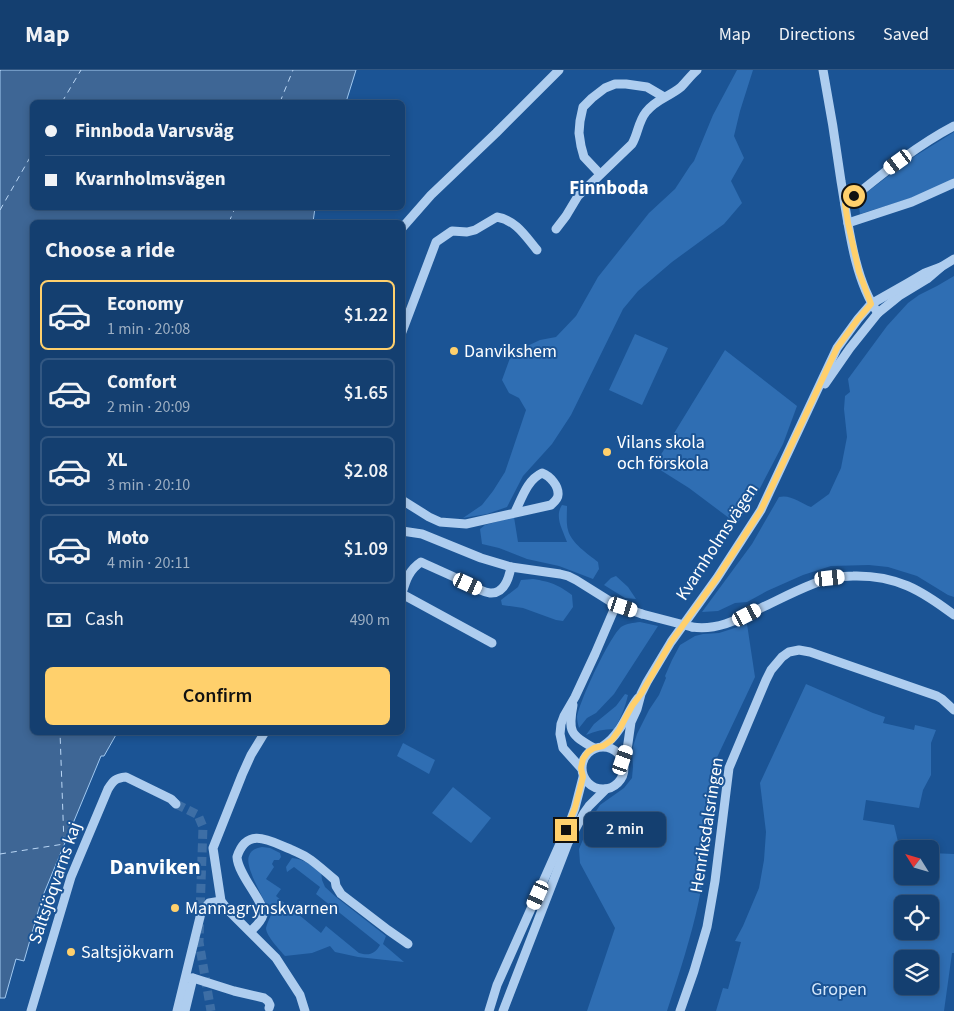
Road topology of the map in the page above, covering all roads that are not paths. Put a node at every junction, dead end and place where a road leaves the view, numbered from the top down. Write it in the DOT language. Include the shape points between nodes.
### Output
graph roads {
  1 [pos="559,70"];
  2 [pos="697,70"];
  3 [pos="823,70"];
  4 [pos="664,97"];
  5 [pos="954,126"];
  6 [pos="600,174"];
  7 [pos="954,183"];
  8 [pos="845,204"];
  9 [pos="848,223"];
  10 [pos="405,224"];
  11 [pos="556,229"];
  12 [pos="537,250"];
  13 [pos="954,259"];
  14 [pos="941,267"];
  15 [pos="871,304"];
  16 [pos="878,313"];
  17 [pos="405,324"];
  18 [pos="812,403"];
  19 [pos="405,502"];
  20 [pos="516,512"];
  21 [pos="440,522"];
  22 [pos="405,531"];
  23 [pos="435,539"];
  24 [pos="511,568"];
  25 [pos="405,583"];
  26 [pos="405,595"];
  27 [pos="616,605"];
  28 [pos="954,614"];
  29 [pos="492,643"];
  30 [pos="641,694"];
  31 [pos="574,697"];
  32 [pos="954,710"];
  33 [pos="263,735"];
  34 [pos="598,747"];
  35 [pos="623,760"];
  36 [pos="581,768"];
  37 [pos="583,777"];
  38 [pos="606,789"];
  39 [pos="176,804"];
  40 [pos="221,900"];
  41 [pos="251,932"];
  42 [pos="408,944"];
  43 [pos="189,978"];
  44 [pos="269,1008"];
  45 [pos="31,1011"];
  46 [pos="176,1011"];
  47 [pos="185,1011"];
  48 [pos="305,1011"];
  49 [pos="489,1011"];
  50 [pos="503,1011"];
  51 [pos="680,1011"];
  1 -- 10 [label="street" via="431,194"];
  2 -- 4 [label="street"];
  3 -- 8 [label="street"];
  4 -- 6 [label="street" via="644,114 632,144"];
  4 -- 6 [label="street" via="647,87 616,84 605,88 583,107 579,133 581,146 584,157"];
  5 -- 8 [label="street" via="909,154"];
  6 -- 11 [label="street" via="578,196"];
  7 -- 9 [label="street" via="912,202"];
  8 -- 9 [label="street"];
  9 -- 15 [label="street" via="859,272"];
  12 -- 17 [label="street" via="522,231 503,218 497,217 475,230 452,231 436,242"];
  13 -- 14 [label="street, Kvarnholmsvägen"];
  14 -- 15 [label="street, Kvarnholmsvägen"];
  14 -- 16 [label="street, Kvarnholmsvägen"];
  15 -- 16 [label="street"];
  15 -- 18 [label="street, Kvarnholmsvägen" via="837,348"];
  16 -- 18 [label="street, Kvarnholmsvägen"];
  18 -- 30 [label="street, Kvarnholmsvägen" via="761,510 671,642"];
  19 -- 21 [label="street"];
  20 -- 20 [label="street" via="531,480 542,472 547,474 556,487 556,500 551,505"];
  20 -- 21 [label="street" via="466,524"];
  21 -- 23 [label="street"];
  22 -- 23 [label="street"];
  23 -- 24 [label="street"];
  24 -- 25 [label="street" via="505,586 492,593 421,562"];
  24 -- 27 [label="street" via="568,576"];
  26 -- 29 [label="street"];
  27 -- 28 [label="street, bridge" via="702,628 724,624 814,584 846,576 893,580 910,586"];
  27 -- 31 [label="street"];
  30 -- 34 [label="street, Kvarnholmsvägen" via="612,740"];
  30 -- 35 [label="street, Kvarnholmsvägen"];
  31 -- 34 [label="street" via="570,719 573,732 577,738"];
  31 -- 36 [label="street" via="564,716 560,734 563,748"];
  32 -- 51 [label="street, Henriksdalsringen" via="937,696 810,652 789,652 777,662 766,680 729,768 707,927"];
  33 -- 40 [label="street" via="242,774 213,848"];
  34 -- 35 [label="street" via="611,748"];
  34 -- 36 [label="street, Kvarnholmsvägen" via="588,752"];
  35 -- 38 [label="street, Kvarnholmsvägen" via="620,781"];
  36 -- 37 [label="street"];
  37 -- 38 [label="street" via="593,787"];
  37 -- 49 [label="street" via="571,819 497,985"];
  38 -- 50 [label="street, Kvarnholmsvägen" via="584,813 568,843"];
  39 -- 45 [label="street, Saltsjöqvarns kaj" via="126,776 118,777 108,789 71,877"];
  40 -- 41 [label="street"];
  40 -- 43 [label="street" via="208,903 201,913"];
  41 -- 42 [label="street" via="263,910 241,871 237,857 244,844 263,838 310,859 335,880 341,894"];
  41 -- 48 [label="street" via="276,958 296,989"];
  43 -- 44 [label="street" via="264,998"];
  43 -- 46 [label="street"];
  43 -- 47 [label="street"];
}
